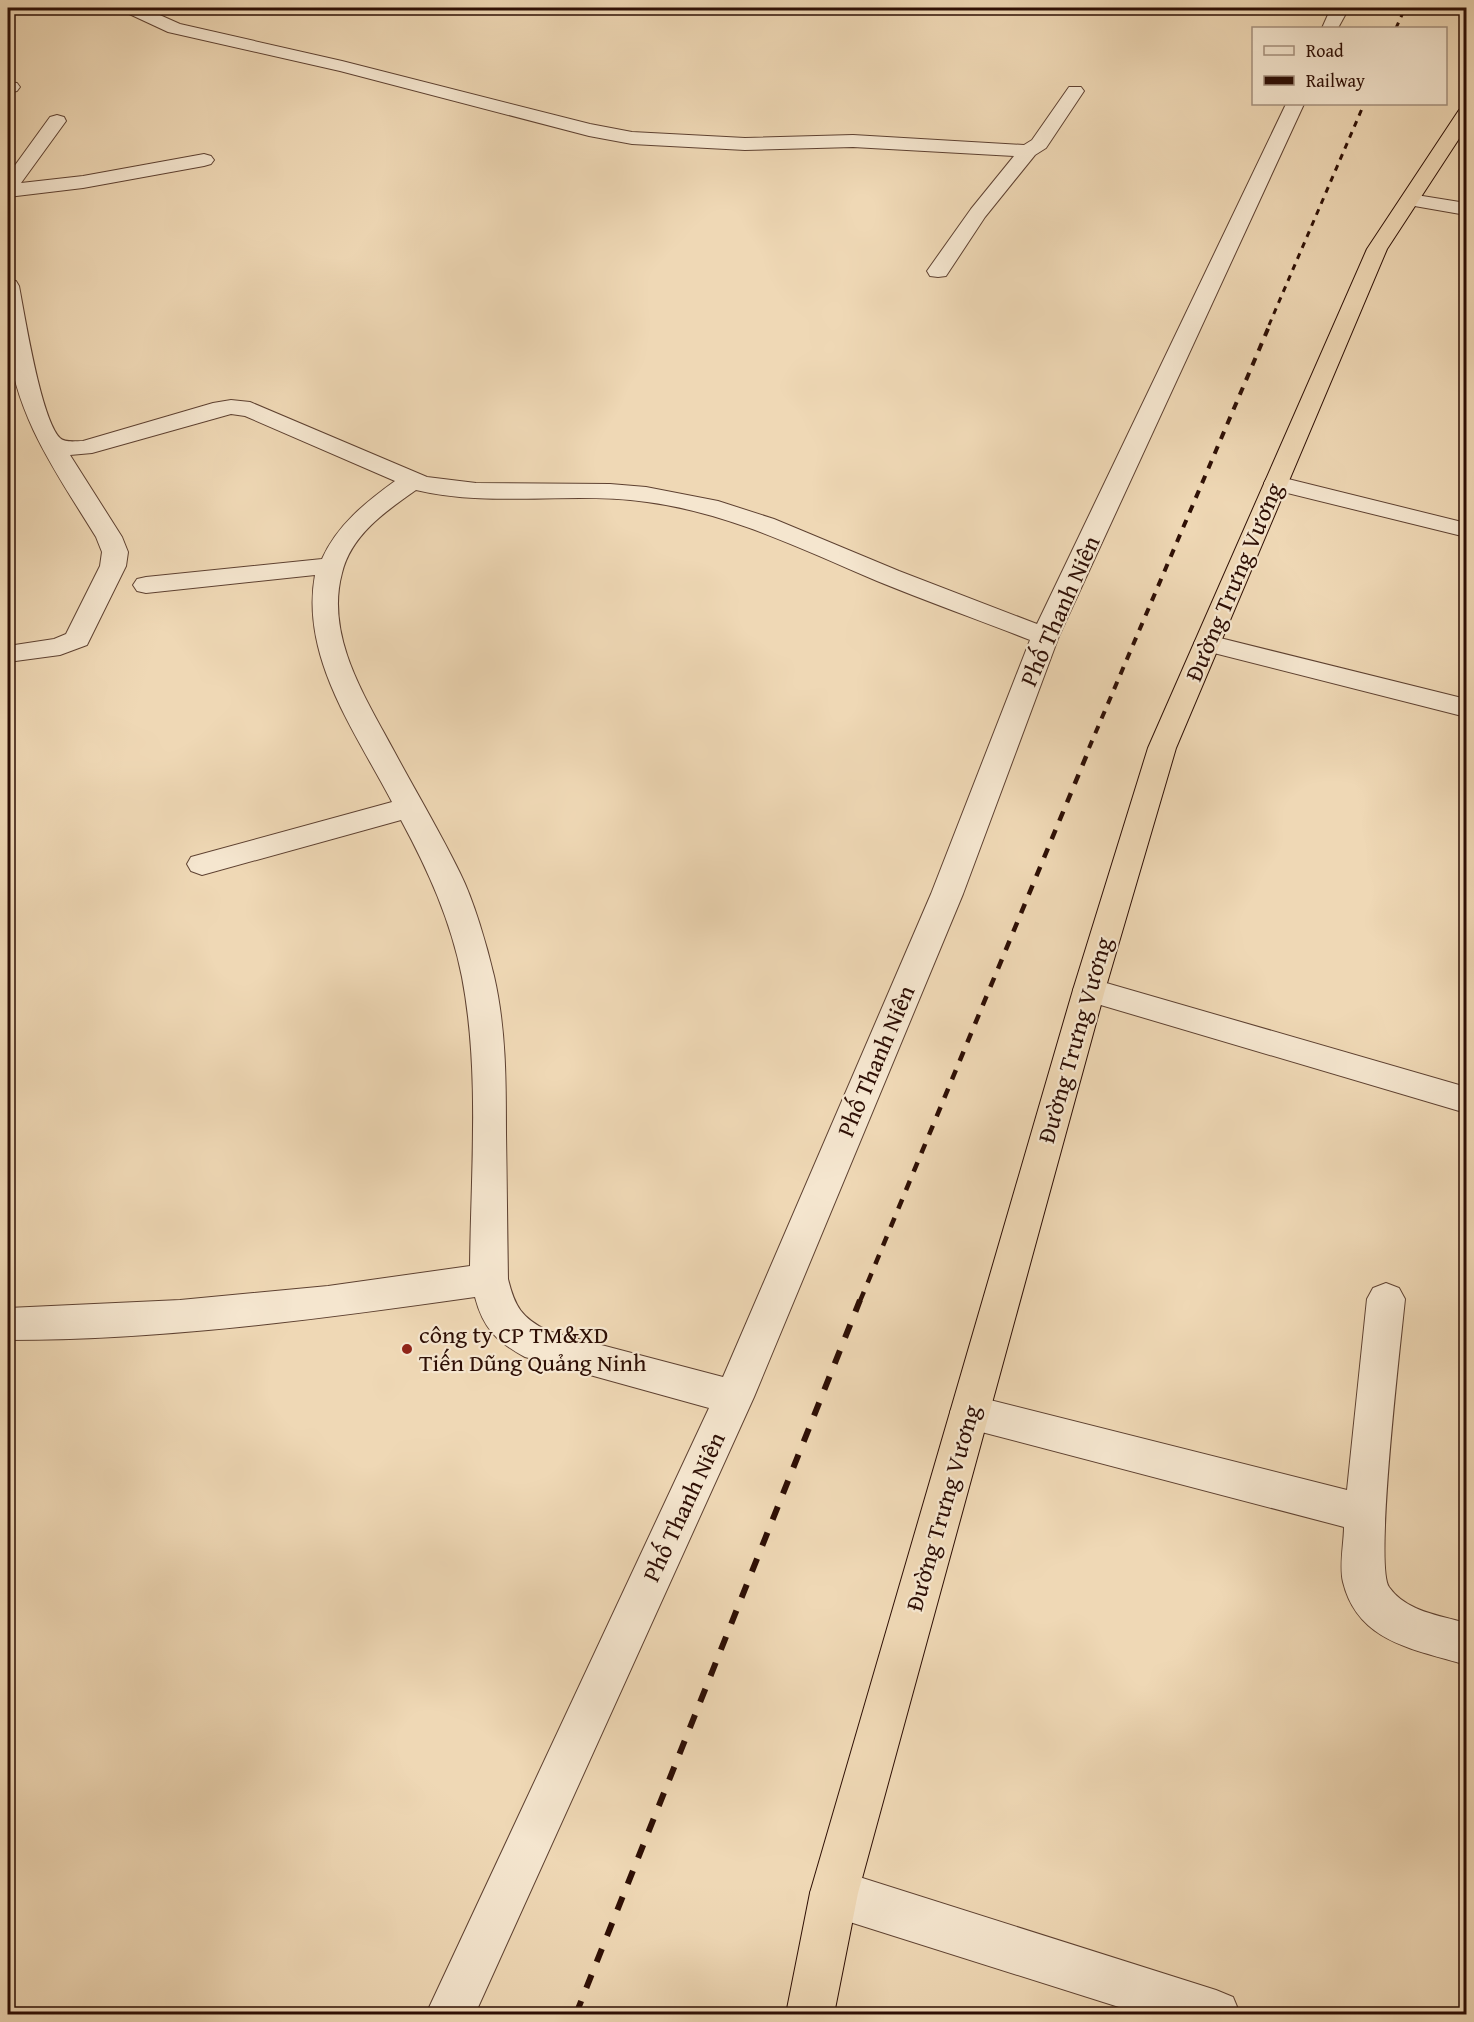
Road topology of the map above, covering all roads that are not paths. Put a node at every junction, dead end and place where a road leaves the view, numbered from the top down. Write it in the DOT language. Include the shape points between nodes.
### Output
graph roads {
  1 [pos="1340,8"];
  2 [pos="138,9"];
  3 [pos="1330,27"];
  4 [pos="1075,91"];
  5 [pos="1295,105"];
  6 [pos="1467,114"];
  7 [pos="57,121"];
  8 [pos="1028,151"];
  9 [pos="204,160"];
  10 [pos="8,190"];
  11 [pos="1410,200"];
  12 [pos="1467,208"];
  13 [pos="938,271"];
  14 [pos="8,286"];
  15 [pos="50,442"];
  16 [pos="412,481"];
  17 [pos="1276,483"];
  18 [pos="1467,530"];
  19 [pos="329,566"];
  20 [pos="146,585"];
  21 [pos="1045,636"];
  22 [pos="1208,643"];
  23 [pos="8,654"];
  24 [pos="1467,708"];
  25 [pos="411,807"];
  26 [pos="202,864"];
  27 [pos="1089,990"];
  28 [pos="1467,1100"];
  29 [pos="489,1279"];
  30 [pos="1386,1299"];
  31 [pos="8,1324"];
  32 [pos="734,1397"];
  33 [pos="970,1412"];
  34 [pos="1365,1513"];
  35 [pos="1467,1644"];
  36 [pos="834,1893"];
  37 [pos="450,2014"];
  38 [pos="810,2014"];
  39 [pos="1216,2014"];
  1 -- 3 [label="street"];
  2 -- 8 [label="street" via="174,28 632,138 745,144 854,141"];
  4 -- 8 [label="street" via="1039,144"];
  5 -- 21 [label="street, Phố Thanh Niên"];
  6 -- 11 [label="highway, Đường Trưng Vương"];
  7 -- 10 [label="street"];
  8 -- 13 [label="street"];
  9 -- 10 [label="street" via="82,182"];
  11 -- 12 [label="street"];
  11 -- 17 [label="highway, Đường Trưng Vương" via="1377,249"];
  14 -- 15 [label="street" via="27,383"];
  15 -- 16 [label="street" via="61,448 84,448 213,410 242,408"];
  15 -- 23 [label="street" via="109,537 115,552 113,566 77,639 60,647"];
  16 -- 19 [label="street" via="366,514"];
  16 -- 21 [label="street" via="447,489 646,494 709,506 765,524"];
  17 -- 18 [label="street"];
  17 -- 22 [label="highway, Đường Trưng Vương"];
  19 -- 20 [label="street"];
  19 -- 25 [label="street" via="324,619 335,663"];
  21 -- 32 [label="street, Phố Thanh Niên" via="947,894"];
  22 -- 24 [label="street"];
  22 -- 27 [label="highway, Đường Trưng Vương" via="1162,748"];
  25 -- 26 [label="street"];
  25 -- 29 [label="street" via="446,875 478,976 489,1078"];
  27 -- 28 [label="street"];
  27 -- 33 [label="highway, Đường Trưng Vương"];
  29 -- 31 [label="street" via="328,1302 180,1316"];
  29 -- 32 [label="street" via="498,1313 518,1334 539,1345"];
  30 -- 34 [label="street"];
  32 -- 37 [label="street, Phố Thanh Niên"];
  33 -- 34 [label="street"];
  33 -- 36 [label="highway, Đường Trưng Vương"];
  34 -- 35 [label="street" via="1364,1581 1374,1601 1388,1617 1407,1626"];
  36 -- 38 [label="highway, Đường Trưng Vương"];
  36 -- 39 [label="street"];
}
